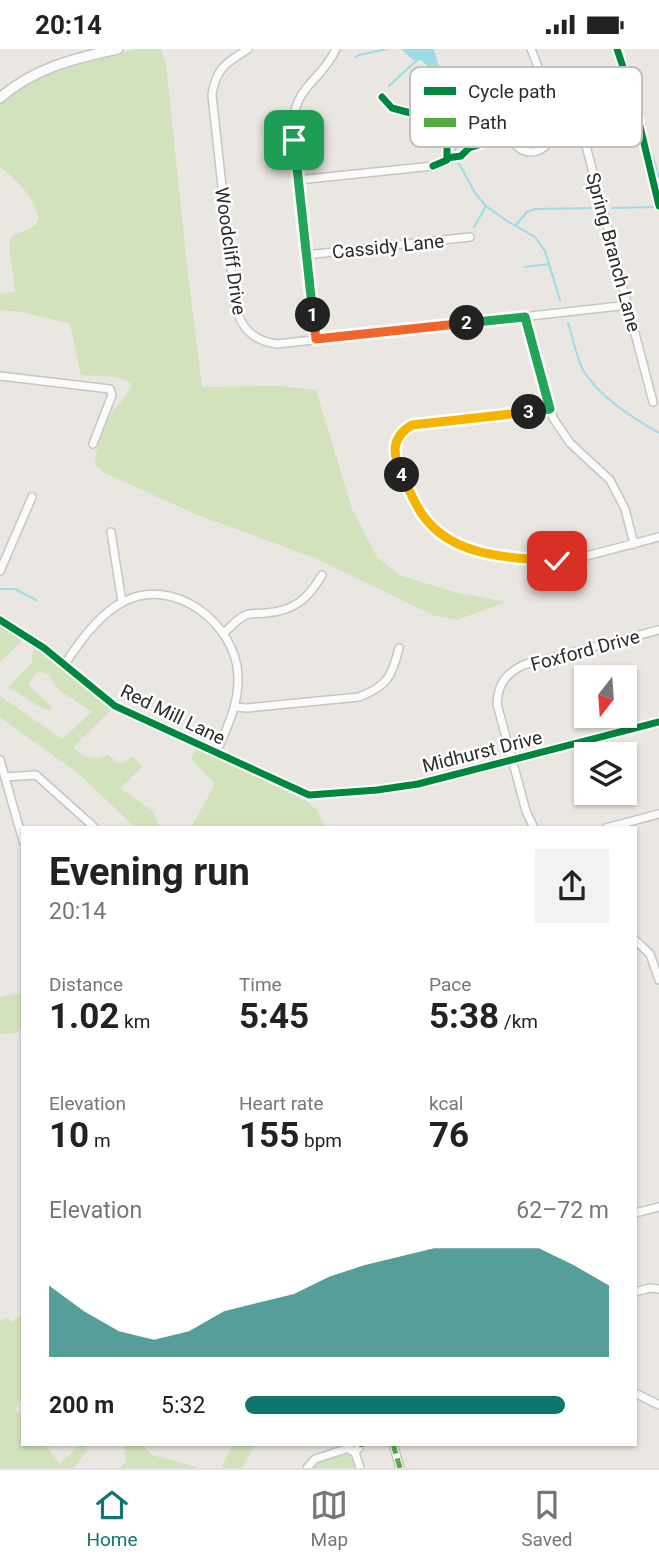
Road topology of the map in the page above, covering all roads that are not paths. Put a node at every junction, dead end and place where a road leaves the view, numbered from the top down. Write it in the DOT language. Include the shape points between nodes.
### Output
graph roads {
  1 [pos="118,49"];
  2 [pos="248,49"];
  3 [pos="336,49"];
  4 [pos="531,49"];
  5 [pos="538,67"];
  6 [pos="0,98"];
  7 [pos="518,147"];
  8 [pos="544,147"];
  9 [pos="586,147"];
  10 [pos="433,166"];
  11 [pos="298,180"];
  12 [pos="470,237"];
  13 [pos="306,255"];
  14 [pos="629,305"];
  15 [pos="525,317"];
  16 [pos="316,339"];
  17 [pos="0,376"];
  18 [pos="653,401"];
  19 [pos="550,409"];
  20 [pos="93,444"];
  21 [pos="32,497"];
  22 [pos="111,531"];
  23 [pos="659,537"];
  24 [pos="634,544"];
  25 [pos="0,571"];
  26 [pos="322,575"];
  27 [pos="122,602"];
  28 [pos="0,620"];
  29 [pos="659,630"];
  30 [pos="223,634"];
  31 [pos="399,649"];
  32 [pos="65,664"];
  33 [pos="235,707"];
  34 [pos="659,722"];
  35 [pos="216,753"];
  36 [pos="0,760"];
  37 [pos="512,760"];
  38 [pos="5,777"];
  39 [pos="309,795"];
  40 [pos="659,814"];
  41 [pos="93,826"];
  42 [pos="533,826"];
  43 [pos="614,826"];
  44 [pos="21,834"];
  45 [pos="637,942"];
  46 [pos="659,980"];
  47 [pos="659,1207"];
  48 [pos="637,1212"];
  49 [pos="659,1289"];
  50 [pos="637,1292"];
  51 [pos="637,1395"];
  52 [pos="659,1405"];
  53 [pos="356,1446"];
  54 [pos="394,1446"];
  55 [pos="307,1468"];
  56 [pos="360,1468"];
  57 [pos="400,1468"];
  1 -- 6 [label="street" via="55,64"];
  2 -- 16 [label="street, Woodcliff Drive" via="219,71 212,95 238,319 264,343"];
  3 -- 11 [label="street" via="304,90 294,113"];
  4 -- 5 [label="street"];
  7 -- 8 [label="street, Spring Branch Lane" via="527,152"];
  9 -- 14 [label="street, Spring Branch Lane"];
  10 -- 11 [label="street"];
  11 -- 13 [label="street"];
  12 -- 13 [label="street, Cassidy Lane"];
  13 -- 16 [label="street"];
  14 -- 15 [label="street, Woodcliff Drive"];
  14 -- 18 [label="street, Spring Branch Lane"];
  15 -- 16 [label="street, Woodcliff Drive"];
  15 -- 19 [label="street"];
  17 -- 20 [label="street" via="110,389 112,395"];
  19 -- 24 [label="street" via="560,432 619,493"];
  19 -- 24 [label="street" via="412,425 404,430 394,445 394,455 423,516 450,540 481,553 571,560"];
  21 -- 25 [label="street"];
  22 -- 27 [label="street"];
  23 -- 24 [label="street"];
  26 -- 30 [label="street" via="312,593 293,607 250,614"];
  27 -- 30 [label="street" via="159,594 186,600"];
  27 -- 32 [label="street" via="103,616"];
  28 -- 32 [label="street, Red Mill Lane"];
  29 -- 37 [label="street, Foxford Drive" via="523,665 504,678 497,703"];
  30 -- 33 [label="street" via="234,653 238,676"];
  31 -- 33 [label="street" via="386,682 359,697"];
  32 -- 35 [label="street, Red Mill Lane" via="115,706"];
  33 -- 35 [label="street"];
  34 -- 37 [label="street, Midhurst Drive"];
  35 -- 39 [label="street, Red Mill Lane"];
  36 -- 38 [label="street"];
  37 -- 39 [label="street, Midhurst Drive" via="418,784"];
  37 -- 42 [label="street, Foxford Drive"];
  38 -- 41 [label="street" via="36,775"];
  38 -- 44 [label="street"];
  40 -- 43 [label="street"];
  45 -- 46 [label="street" via="650,954"];
  47 -- 48 [label="street"];
  49 -- 50 [label="street"];
  51 -- 52 [label="street"];
  53 -- 55 [label="street" via="315,1459"];
  53 -- 56 [label="street"];
  54 -- 57 [label="street"];
}
